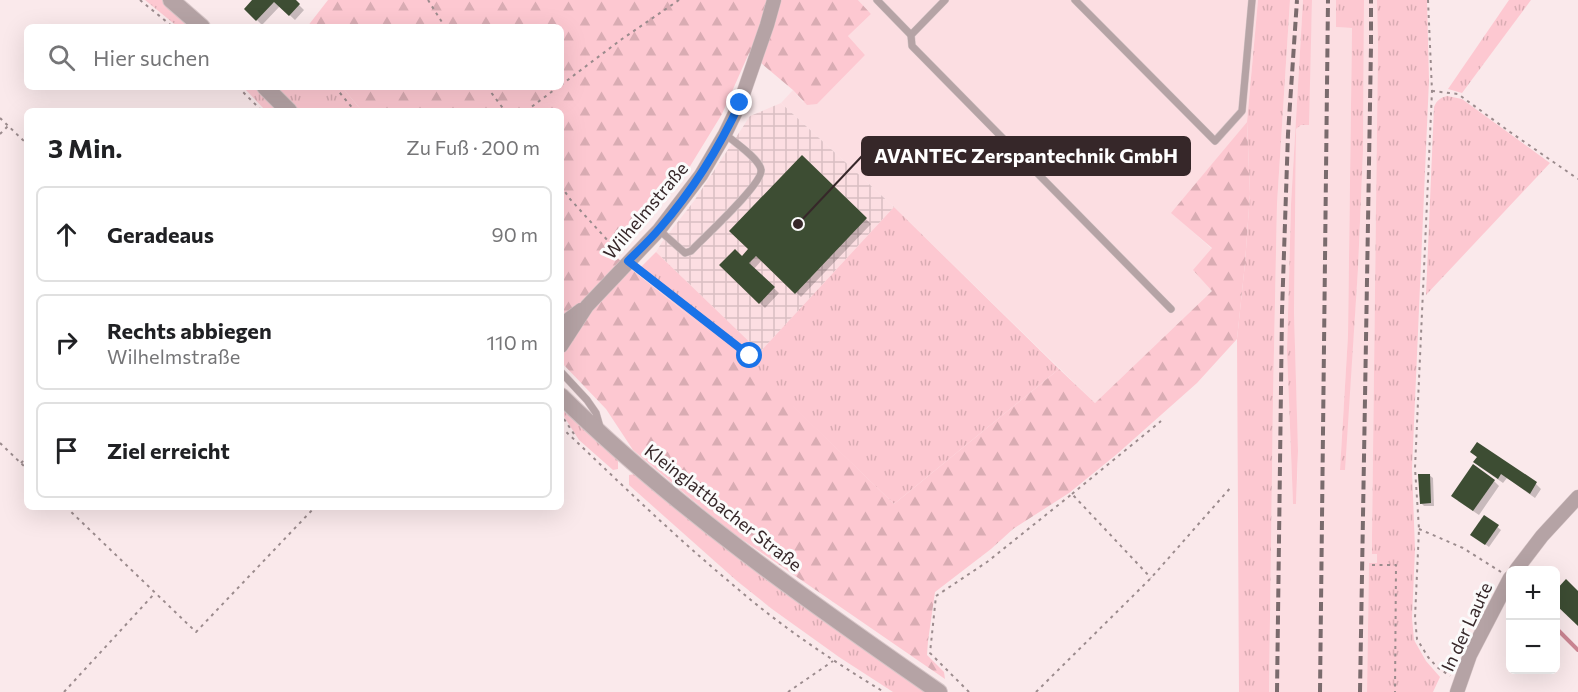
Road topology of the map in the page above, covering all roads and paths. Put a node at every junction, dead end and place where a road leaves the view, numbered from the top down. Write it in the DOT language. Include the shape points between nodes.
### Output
graph roads {
  1 [pos="140,0"];
  2 [pos="171,0"];
  3 [pos="428,0"];
  4 [pos="679,0"];
  5 [pos="774,0"];
  6 [pos="877,0"];
  7 [pos="945,0"];
  8 [pos="1075,0"];
  9 [pos="1252,0"];
  10 [pos="1428,0"];
  11 [pos="168,24"];
  12 [pos="199,24"];
  13 [pos="443,24"];
  14 [pos="911,35"];
  15 [pos="564,83"];
  16 [pos="241,90"];
  17 [pos="268,90"];
  18 [pos="338,90"];
  19 [pos="489,90"];
  20 [pos="555,90"];
  21 [pos="1432,91"];
  22 [pos="259,108"];
  23 [pos="286,108"];
  24 [pos="353,108"];
  25 [pos="503,108"];
  26 [pos="530,108"];
  27 [pos="0,118"];
  28 [pos="8,126"];
  29 [pos="0,134"];
  30 [pos="725,134"];
  31 [pos="24,141"];
  32 [pos="1578,179"];
  33 [pos="564,190"];
  34 [pos="659,230"];
  35 [pos="628,261"];
  36 [pos="587,306"];
  37 [pos="1171,309"];
  38 [pos="564,323"];
  39 [pos="564,341"];
  40 [pos="750,356"];
  41 [pos="564,375"];
  42 [pos="564,399"];
  43 [pos="564,420"];
  44 [pos="1161,421"];
  45 [pos="564,430"];
  46 [pos="602,435"];
  47 [pos="571,436"];
  48 [pos="0,443"];
  49 [pos="24,460"];
  50 [pos="21,463"];
  51 [pos="24,466"];
  52 [pos="1232,486"];
  53 [pos="1072,494"];
  54 [pos="1578,498"];
  55 [pos="69,510"];
  56 [pos="312,510"];
  57 [pos="1419,529"];
  58 [pos="1372,565"];
  59 [pos="1520,566"];
  60 [pos="1506,574"];
  61 [pos="1151,578"];
  62 [pos="1506,587"];
  63 [pos="156,593"];
  64 [pos="834,660"];
  65 [pos="1452,677"];
  66 [pos="64,692"];
  67 [pos="788,692"];
  68 [pos="884,692"];
  69 [pos="939,692"];
  70 [pos="969,692"];
  71 [pos="1036,692"];
  72 [pos="1395,692"];
  73 [pos="1456,692"];
  1 -- 11 [label="path"];
  2 -- 12 [label="street"];
  3 -- 13 [label="path"];
  4 -- 15 [label="path"];
  5 -- 30 [label="street, Wilhelmstraße" via="744,92"];
  6 -- 14 [label="lane"];
  7 -- 14 [label="lane"];
  8 -- 9 [label="lane" via="1215,141 1242,111"];
  10 -- 21 [label="path"];
  14 -- 37 [label="lane" via="912,46"];
  16 -- 22 [label="path"];
  17 -- 23 [label="street"];
  18 -- 24 [label="path"];
  19 -- 25 [label="path"];
  20 -- 26 [label="path"];
  21 -- 32 [label="path" via="1458,94"];
  21 -- 57 [label="path" via="1415,468"];
  27 -- 28 [label="path"];
  28 -- 29 [label="path"];
  28 -- 31 [label="path"];
  30 -- 34 [label="street, Wilhelmstraße" via="701,175"];
  30 -- 34 [label="lane" via="757,161 760,176 691,251 685,253"];
  33 -- 35 [label="path"];
  34 -- 35 [label="street, Wilhelmstraße"];
  35 -- 36 [label="street, Wilhelmstraße"];
  35 -- 40 [label="path"];
  36 -- 38 [label="street, Wilhelmstraße"];
  36 -- 39 [label="street, Wilhelmstraße"];
  41 -- 46 [label="lane" via="596,413"];
  42 -- 46 [label="street, Kleinglattbacher Straße"];
  43 -- 47 [label="path"];
  44 -- 53 [label="path"];
  45 -- 47 [label="path"];
  46 -- 69 [label="street, Kleinglattbacher Straße" via="721,536"];
  47 -- 64 [label="path" via="733,585"];
  48 -- 50 [label="path"];
  49 -- 50 [label="path"];
  50 -- 51 [label="path"];
  52 -- 61 [label="path"];
  53 -- 61 [label="path"];
  53 -- 70 [label="path" via="987,562 936,596 930,653"];
  54 -- 59 [label="street, In der Laute"];
  55 -- 63 [label="path"];
  56 -- 63 [label="path" via="196,632"];
  57 -- 60 [label="path" via="1463,548"];
  57 -- 65 [label="path" via="1417,639 1437,667"];
  58 -- 72 [label="path" via="1396,565"];
  61 -- 71 [label="path"];
  62 -- 73 [label="street, In der Laute" via="1470,655"];
  63 -- 66 [label="path"];
  64 -- 67 [label="path"];
  64 -- 68 [label="path"];
}
